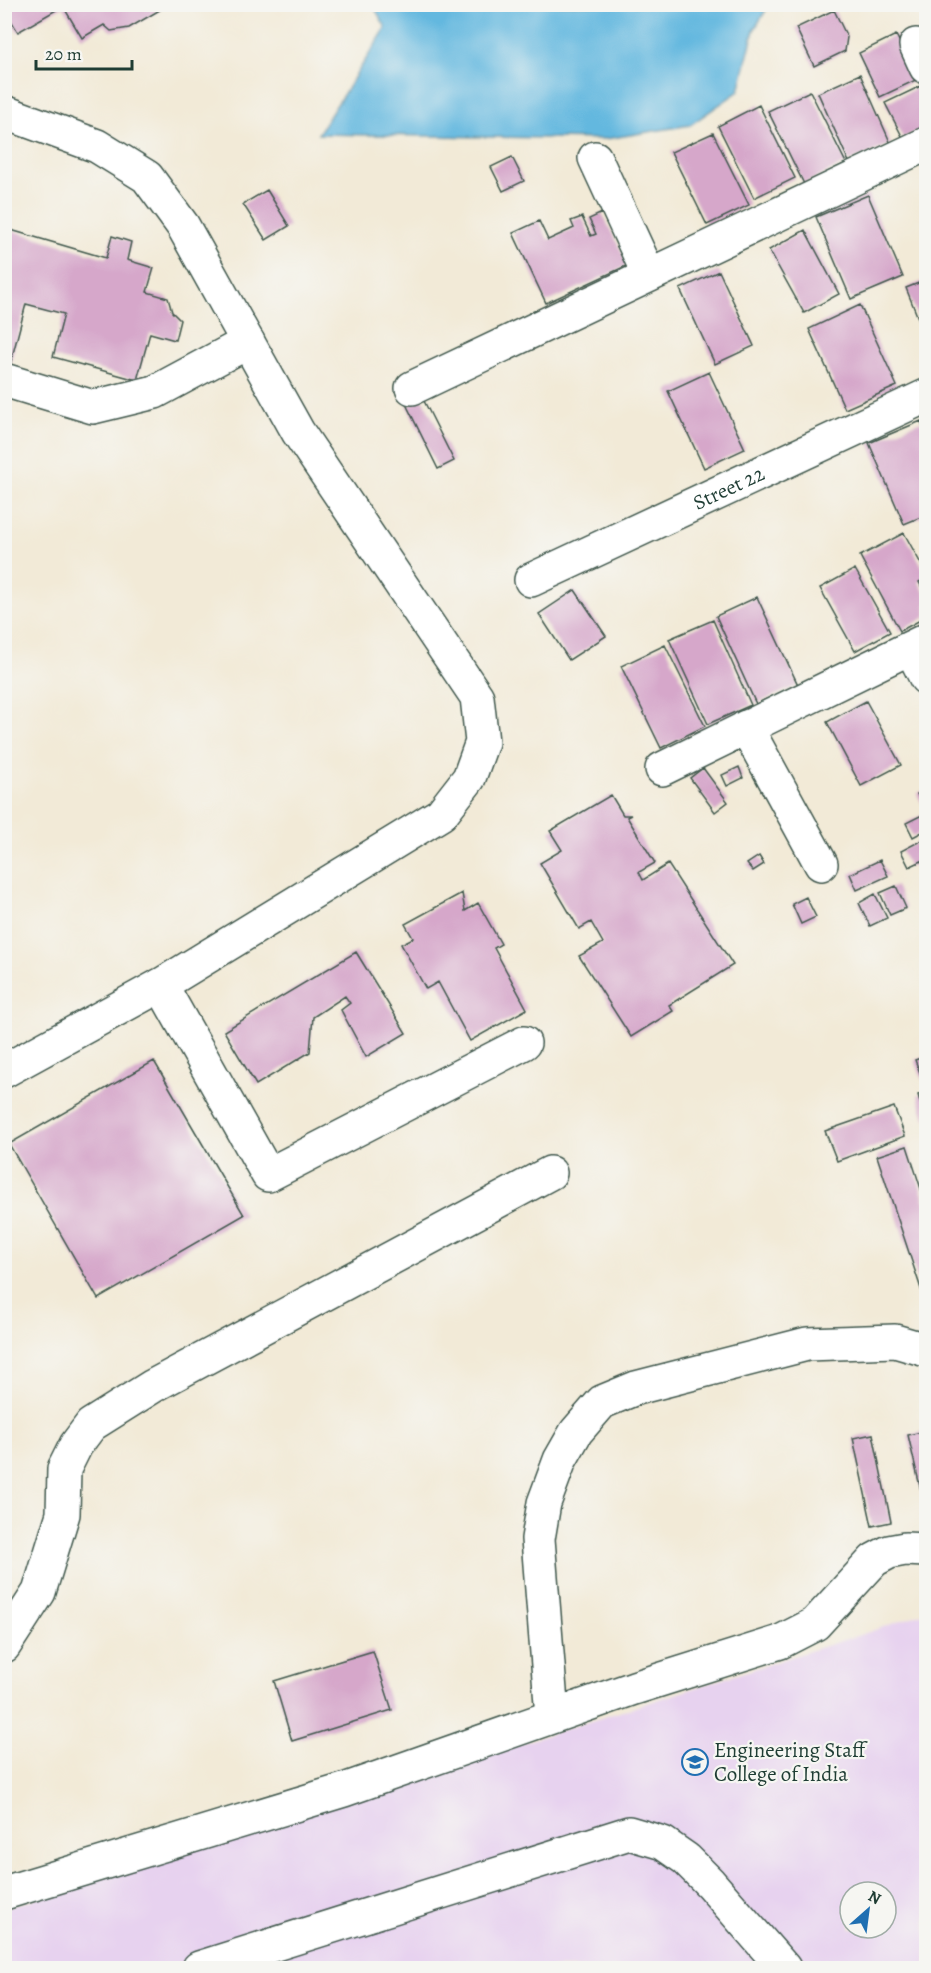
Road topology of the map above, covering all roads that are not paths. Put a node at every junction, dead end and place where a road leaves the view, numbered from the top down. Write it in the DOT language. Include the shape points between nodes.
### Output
graph roads {
  1 [pos="4,112"];
  2 [pos="927,144"];
  3 [pos="595,158"];
  4 [pos="649,275"];
  5 [pos="248,342"];
  6 [pos="4,380"];
  7 [pos="412,388"];
  8 [pos="927,396"];
  9 [pos="531,580"];
  10 [pos="919,644"];
  11 [pos="927,678"];
  12 [pos="746,727"];
  13 [pos="662,769"];
  14 [pos="821,864"];
  15 [pos="161,985"];
  16 [pos="524,1043"];
  17 [pos="4,1071"];
  18 [pos="550,1173"];
  19 [pos="927,1350"];
  20 [pos="927,1550"];
  21 [pos="4,1646"];
  22 [pos="552,1716"];
  23 [pos="4,1893"];
  24 [pos="199,1968"];
  25 [pos="784,1968"];
  1 -- 5 [label="street" via="98,147 147,177 183,226"];
  2 -- 4 [label="street"];
  3 -- 4 [label="street"];
  4 -- 7 [label="street"];
  5 -- 6 [label="street" via="155,392 93,407"];
  5 -- 15 [label="street" via="298,432 477,698 482,742 469,778 441,814"];
  8 -- 9 [label="street, Street 22"];
  10 -- 11 [label="street"];
  10 -- 12 [label="street"];
  12 -- 13 [label="street"];
  12 -- 14 [label="street"];
  15 -- 16 [label="street" via="268,1175"];
  15 -- 17 [label="street"];
  18 -- 21 [label="street" via="153,1386 91,1425 64,1469 63,1514 39,1592"];
  19 -- 22 [label="street" via="895,1341 807,1344 636,1388 602,1402 560,1460 543,1503 538,1539"];
  20 -- 22 [label="street" via="889,1552 874,1560 815,1624 780,1642"];
  22 -- 23 [label="street" via="344,1790"];
  24 -- 25 [label="street" via="629,1833 663,1843 686,1859"];
}
